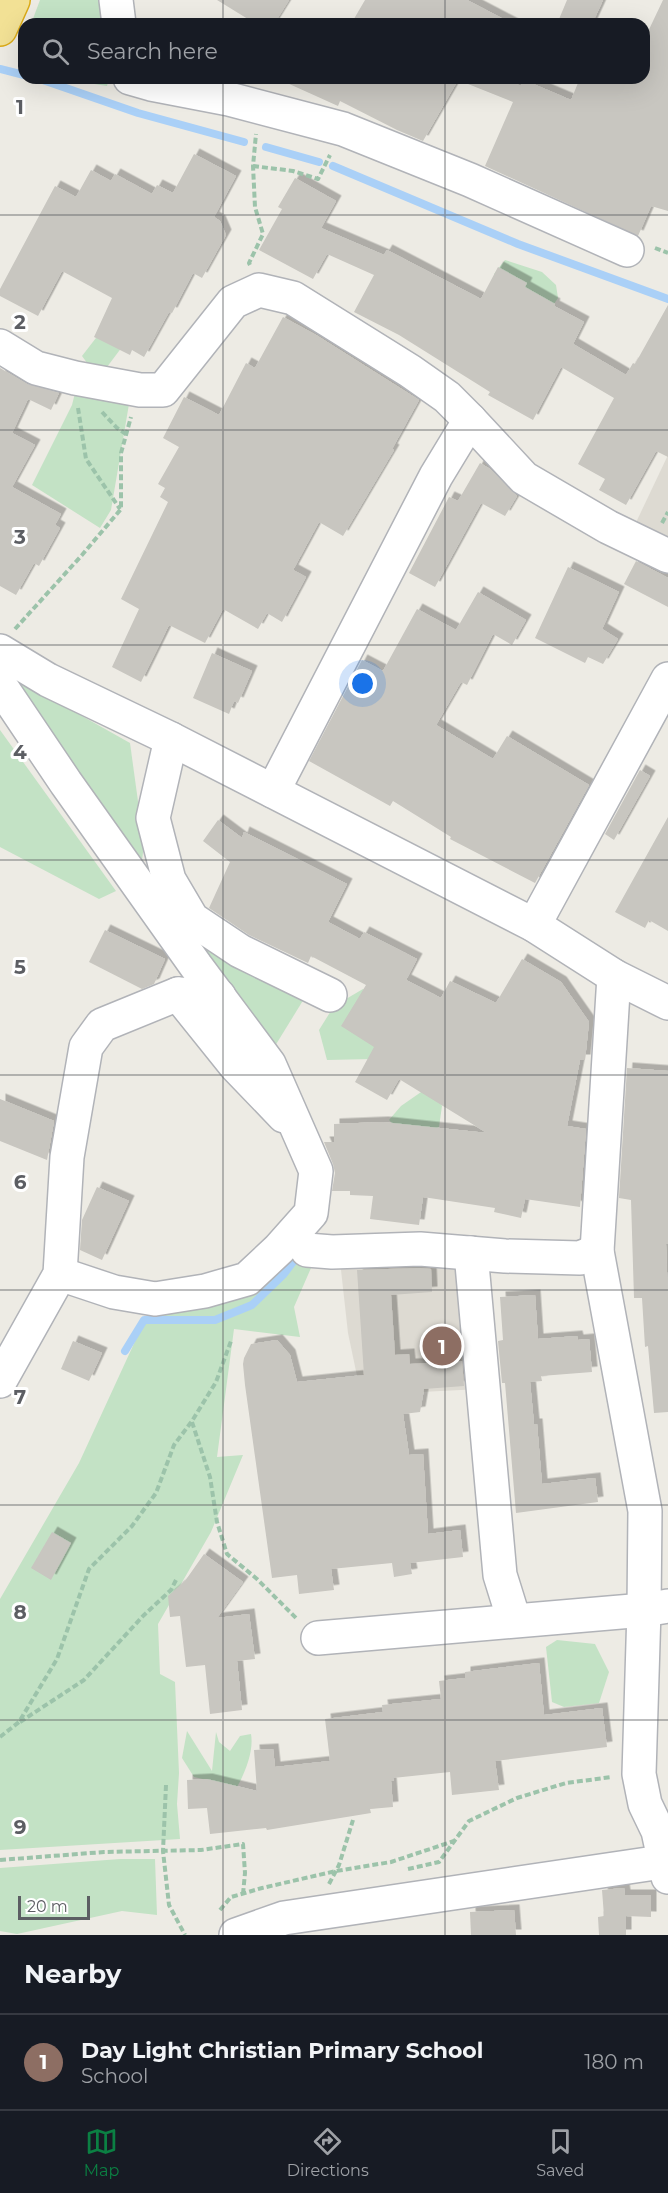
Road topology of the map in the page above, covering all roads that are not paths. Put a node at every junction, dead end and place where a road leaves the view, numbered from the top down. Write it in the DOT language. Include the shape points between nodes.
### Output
graph roads {
  1 [pos="13,0"];
  2 [pos="116,0"];
  3 [pos="118,18"];
  4 [pos="0,29"];
  5 [pos="157,84"];
  6 [pos="627,250"];
  7 [pos="0,346"];
  8 [pos="470,420"];
  9 [pos="668,556"];
  10 [pos="6,641"];
  11 [pos="0,685"];
  12 [pos="665,690"];
  13 [pos="171,739"];
  14 [pos="273,791"];
  15 [pos="534,925"];
  16 [pos="614,976"];
  17 [pos="178,994"];
  18 [pos="330,995"];
  19 [pos="219,996"];
  20 [pos="668,1003"];
  21 [pos="298,1130"];
  22 [pos="307,1250"];
  23 [pos="597,1251"];
  24 [pos="471,1253"];
  25 [pos="60,1274"];
  26 [pos="0,1381"];
  27 [pos="656,1608"];
  28 [pos="514,1620"];
  29 [pos="318,1638"];
  30 [pos="666,1866"];
  31 [pos="227,1924"];
  1 -- 4 [label="highway"];
  2 -- 3 [label="street"];
  5 -- 6 [label="street" via="343,129"];
  7 -- 8 [label="street" via="76,389 163,390 233,302 259,290 293,298 410,371 447,397"];
  8 -- 9 [label="street" via="524,478 608,527"];
  8 -- 14 [label="street" via="436,476"];
  10 -- 13 [label="street" via="48,680"];
  11 -- 19 [label="street"];
  12 -- 15 [label="street"];
  13 -- 14 [label="street"];
  13 -- 18 [label="street" via="153,818 169,880 192,919 240,951"];
  14 -- 15 [label="street"];
  15 -- 16 [label="street"];
  16 -- 20 [label="street"];
  16 -- 23 [label="street"];
  17 -- 19 [label="street"];
  17 -- 21 [label="street" via="235,1065"];
  17 -- 25 [label="street" via="102,1025 87,1047 67,1157"];
  19 -- 21 [label="street" via="269,1064"];
  21 -- 25 [label="street" via="316,1171 311,1213 247,1279 155,1299 114,1292"];
  22 -- 24 [label="street" via="420,1249"];
  23 -- 24 [label="street" via="580,1258"];
  23 -- 27 [label="street" via="645,1511"];
  24 -- 28 [label="street" via="500,1575"];
  25 -- 26 [label="street"];
  27 -- 28 [label="street"];
  27 -- 30 [label="street" via="639,1774"];
  28 -- 29 [label="street"];
  30 -- 31 [label="street"];
}
